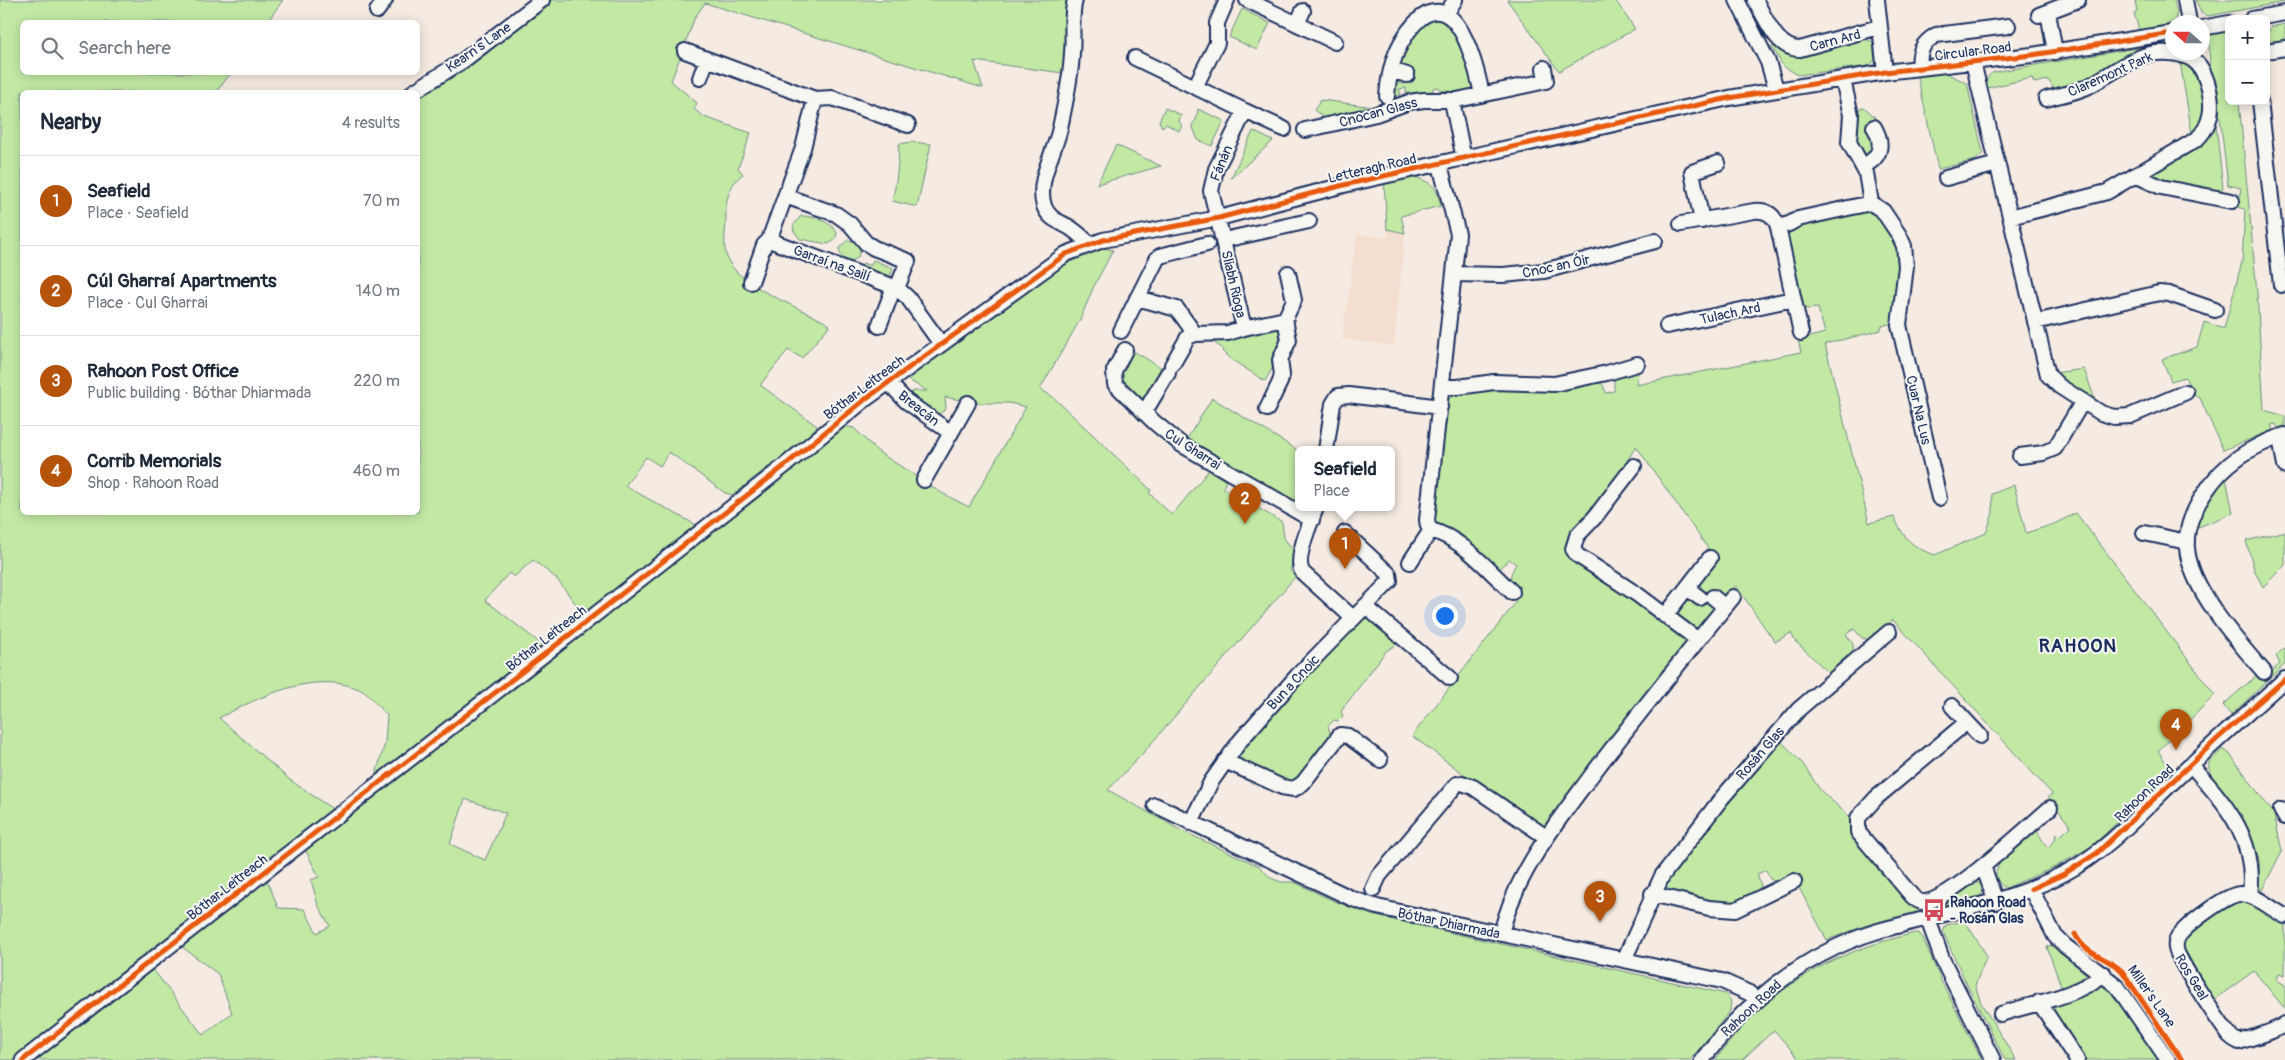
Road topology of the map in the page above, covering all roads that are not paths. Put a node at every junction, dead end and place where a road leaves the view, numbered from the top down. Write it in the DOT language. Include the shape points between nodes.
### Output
graph roads {
  1 [pos="542,0"];
  2 [pos="1075,0"];
  3 [pos="1227,0"];
  4 [pos="1247,0"];
  5 [pos="1455,0"];
  6 [pos="1737,0"];
  7 [pos="1755,0"];
  8 [pos="1877,0"];
  9 [pos="2078,0"];
  10 [pos="2185,0"];
  11 [pos="1303,10"];
  12 [pos="2285,13"];
  13 [pos="1446,14"];
  14 [pos="2188,15"];
  15 [pos="2270,16"];
  16 [pos="1297,24"];
  17 [pos="2225,24"];
  18 [pos="2008,26"];
  19 [pos="1879,27"];
  20 [pos="2210,27"];
  21 [pos="2165,34"];
  22 [pos="1335,42"];
  23 [pos="2285,48"];
  24 [pos="2270,50"];
  25 [pos="685,51"];
  26 [pos="2055,52"];
  27 [pos="1135,58"];
  28 [pos="707,59"];
  29 [pos="1973,62"];
  30 [pos="1544,68"];
  31 [pos="1920,68"];
  32 [pos="1391,70"];
  33 [pos="1885,72"];
  34 [pos="1407,74"];
  35 [pos="700,78"];
  36 [pos="1843,80"];
  37 [pos="1196,87"];
  38 [pos="416,90"];
  39 [pos="1776,90"];
  40 [pos="1482,95"];
  41 [pos="1387,96"];
  42 [pos="815,99"];
  43 [pos="2046,99"];
  44 [pos="1452,101"];
  45 [pos="2260,105"];
  46 [pos="1245,111"];
  47 [pos="908,125"];
  48 [pos="1874,127"];
  49 [pos="1284,129"];
  50 [pos="1306,130"];
  51 [pos="1464,159"];
  52 [pos="1718,163"];
  53 [pos="1996,164"];
  54 [pos="1440,165"];
  55 [pos="1863,166"];
  56 [pos="2135,175"];
  57 [pos="1946,178"];
  58 [pos="785,196"];
  59 [pos="2232,201"];
  60 [pos="1871,203"];
  61 [pos="2010,217"];
  62 [pos="1219,218"];
  63 [pos="1309,221"];
  64 [pos="1702,221"];
  65 [pos="1681,224"];
  66 [pos="1778,226"];
  67 [pos="769,240"];
  68 [pos="1224,240"];
  69 [pos="1655,240"];
  70 [pos="1090,244"];
  71 [pos="1207,244"];
  72 [pos="1288,273"];
  73 [pos="1454,274"];
  74 [pos="751,282"];
  75 [pos="2281,285"];
  76 [pos="896,288"];
  77 [pos="1137,298"];
  78 [pos="1793,299"];
  79 [pos="2215,310"];
  80 [pos="1285,319"];
  81 [pos="2035,322"];
  82 [pos="879,326"];
  83 [pos="1668,326"];
  84 [pos="1244,328"];
  85 [pos="1121,330"];
  86 [pos="1802,333"];
  87 [pos="1195,334"];
  88 [pos="941,344"];
  89 [pos="1126,350"];
  90 [pos="1637,364"];
  91 [pos="888,382"];
  92 [pos="1442,387"];
  93 [pos="2186,392"];
  94 [pos="2083,401"];
  95 [pos="968,402"];
  96 [pos="1440,407"];
  97 [pos="1266,409"];
  98 [pos="1144,413"];
  99 [pos="951,433"];
  100 [pos="2282,436"];
  101 [pos="1327,446"];
  102 [pos="2020,456"];
  103 [pos="1634,466"];
  104 [pos="2285,466"];
  105 [pos="924,480"];
  106 [pos="1939,498"];
  107 [pos="1295,504"];
  108 [pos="1314,514"];
  109 [pos="1431,530"];
  110 [pos="1345,533"];
  111 [pos="2144,533"];
  112 [pos="2187,542"];
  113 [pos="1710,558"];
  114 [pos="1410,562"];
  115 [pos="1687,588"];
  116 [pos="1512,592"];
  117 [pos="1365,606"];
  118 [pos="1665,616"];
  119 [pos="1353,618"];
  120 [pos="1889,632"];
  121 [pos="1698,640"];
  122 [pos="2264,672"];
  123 [pos="1450,678"];
  124 [pos="2282,688"];
  125 [pos="1952,706"];
  126 [pos="1967,722"];
  127 [pos="1980,736"];
  128 [pos="1380,760"];
  129 [pos="1225,761"];
  130 [pos="2190,765"];
  131 [pos="1155,805"];
  132 [pos="2050,808"];
  133 [pos="1191,823"];
  134 [pos="1546,837"];
  135 [pos="1983,866"];
  136 [pos="1794,881"];
  137 [pos="1373,889"];
  138 [pos="2031,889"];
  139 [pos="1652,894"];
  140 [pos="2250,895"];
  141 [pos="1996,902"];
  142 [pos="2285,916"];
  143 [pos="1928,919"];
  144 [pos="1501,934"];
  145 [pos="1624,960"];
  146 [pos="2104,974"];
  147 [pos="1756,1000"];
  148 [pos="2039,1002"];
  149 [pos="2001,1014"];
  150 [pos="2285,1024"];
  151 [pos="23,1060"];
  152 [pos="1702,1060"];
  153 [pos="1994,1060"];
  154 [pos="2077,1060"];
  155 [pos="2168,1060"];
  1 -- 38 [label="street, Kearn's Lane" via="464,60"];
  2 -- 70 [label="street" via="1070,74 1043,193 1048,214"];
  3 -- 37 [label="street" via="1217,23 1217,43"];
  4 -- 16 [label="street"];
  5 -- 13 [label="street"];
  6 -- 39 [label="street" via="1768,62"];
  7 -- 19 [label="street, Carn Ard" via="1781,43 1790,48"];
  8 -- 19 [label="street, Carn Ard"];
  9 -- 26 [label="street" via="2043,13"];
  10 -- 14 [label="street"];
  11 -- 16 [label="street"];
  12 -- 15 [label="street"];
  13 -- 32 [label="street, Cnocan Glass" via="1435,11 1424,15 1402,43"];
  13 -- 40 [label="street" via="1469,48"];
  16 -- 22 [label="street"];
  17 -- 20 [label="street"];
  18 -- 31 [label="street" via="1936,35 1919,53"];
  19 -- 33 [label="street, Carn Ard"];
  21 -- 26 [label="street, Circular Road"];
  23 -- 24 [label="street"];
  25 -- 28 [label="street"];
  26 -- 29 [label="street, Circular Road"];
  27 -- 37 [label="street"];
  28 -- 35 [label="street"];
  28 -- 42 [label="street"];
  29 -- 31 [label="street, Circular Road"];
  29 -- 53 [label="street"];
  30 -- 40 [label="street, Cnocan Glass" via="1546,81"];
  31 -- 33 [label="street, Circular Road"];
  32 -- 34 [label="street, Cnocan Glass"];
  32 -- 41 [label="street, Cnocan Glass"];
  33 -- 36 [label="street, Circular Road"];
  36 -- 39 [label="street, Circular Road"];
  36 -- 55 [label="street" via="1851,115 1850,142"];
  37 -- 46 [label="street"];
  39 -- 51 [label="street, Letteragh Road"];
  40 -- 44 [label="street, Cnocan Glass"];
  42 -- 47 [label="street" via="832,98"];
  42 -- 58 [label="street" via="803,148"];
  43 -- 56 [label="street, Claremont Park" via="2087,87 2149,54 2177,54 2195,61 2203,72 2211,97 2212,110 2207,127 2188,146"];
  44 -- 50 [label="street, Cnocan Glass" via="1408,102 1376,114"];
  44 -- 51 [label="street"];
  45 -- 75 [label="street"];
  46 -- 49 [label="street"];
  46 -- 62 [label="street, Fánán" via="1212,180 1211,191"];
  48 -- 55 [label="street" via="1879,150 1875,160"];
  51 -- 54 [label="street, Letteragh Road"];
  52 -- 64 [label="street" via="1692,172"];
  53 -- 57 [label="street"];
  53 -- 61 [label="street"];
  54 -- 62 [label="street, Letteragh Road" via="1344,185"];
  54 -- 73 [label="street" via="1458,234"];
  55 -- 60 [label="street"];
  56 -- 59 [label="street" via="2162,187"];
  56 -- 61 [label="street, Claremont Park" via="2107,192"];
  58 -- 67 [label="street"];
  58 -- 76 [label="street, Garraí na Sailí" via="836,214 850,224 866,243 908,261"];
  60 -- 66 [label="street"];
  60 -- 106 [label="street, Cuar Na Lus" via="1889,218 1904,246 1906,276 1898,322"];
  61 -- 81 [label="street"];
  62 -- 68 [label="street, Sliabh Rioga"];
  62 -- 70 [label="street, Letteragh Road"];
  63 -- 68 [label="street, Sliabh Rioga"];
  64 -- 65 [label="street"];
  64 -- 66 [label="street" via="1761,211 1772,216"];
  66 -- 78 [label="street"];
  67 -- 74 [label="street" via="764,245"];
  67 -- 76 [label="street, Garraí na Sailí"];
  68 -- 84 [label="street, Sliabh Rioga"];
  69 -- 73 [label="street, Cnoc an Óir" via="1544,271 1503,276"];
  70 -- 88 [label="street, Bóthar Leitreach" via="1051,264"];
  71 -- 77 [label="street, Sliabh Rioga" via="1160,256"];
  72 -- 80 [label="street" via="1294,300"];
  73 -- 92 [label="street"];
  76 -- 82 [label="street, Garraí na Sailí"];
  76 -- 88 [label="street, Garraí na Sailí" via="908,298"];
  77 -- 85 [label="street, Sliabh Rioga"];
  77 -- 87 [label="street" via="1177,309"];
  78 -- 83 [label="street, Tulach Ard"];
  78 -- 86 [label="street"];
  79 -- 81 [label="street" via="2169,294 2158,294"];
  80 -- 84 [label="street, Sliabh Rioga"];
  80 -- 97 [label="street" via="1289,340 1280,360 1282,375"];
  81 -- 94 [label="street" via="2048,375"];
  84 -- 87 [label="street, Sliabh Rioga" via="1228,333"];
  87 -- 98 [label="street" via="1188,338"];
  88 -- 91 [label="street, Bóthar Leitreach"];
  89 -- 98 [label="street, Cul Gharrai" via="1114,371 1114,381"];
  90 -- 92 [label="street" via="1607,374 1554,384 1494,382"];
  91 -- 99 [label="street, Breacán" via="906,401"];
  91 -- 151 [label="street, Bóthar Leitreach"];
  92 -- 96 [label="street"];
  93 -- 94 [label="street" via="2125,417 2109,416"];
  94 -- 102 [label="street" via="2055,448"];
  95 -- 99 [label="street, Breacán"];
  96 -- 101 [label="street" via="1338,396 1332,404"];
  96 -- 109 [label="street" via="1427,520"];
  98 -- 107 [label="street, Cul Gharrai" via="1191,451"];
  99 -- 105 [label="street, Breacán"];
  100 -- 104 [label="street"];
  100 -- 112 [label="street" via="2242,454 2215,478 2198,502"];
  103 -- 118 [label="street" via="1577,536 1573,549"];
  108 -- 119 [label="street" via="1301,554 1301,570"];
  109 -- 114 [label="street"];
  109 -- 116 [label="street" via="1455,541"];
  110 -- 117 [label="street, Bun a Cnoic" via="1391,579"];
  111 -- 112 [label="street"];
  112 -- 122 [label="street" via="2192,569 2211,604"];
  113 -- 115 [label="street"];
  115 -- 118 [label="street"];
  115 -- 121 [label="street" via="1706,598 1729,602"];
  117 -- 119 [label="street, Bun a Cnoic"];
  117 -- 123 [label="street"];
  118 -- 121 [label="street"];
  119 -- 129 [label="street, Bun a Cnoic" via="1297,676"];
  120 -- 139 [label="street, Rosán Glas" via="1789,720 1691,836"];
  121 -- 134 [label="street"];
  124 -- 130 [label="street, Rahoon Road"];
  125 -- 126 [label="street"];
  126 -- 127 [label="street"];
  126 -- 135 [label="street" via="1876,798 1861,814 1857,827 1878,856 1919,901 1929,901 1940,895"];
  128 -- 129 [label="street" via="1348,736 1340,735 1304,783 1294,789 1282,787"];
  129 -- 133 [label="street, Bun a Cnoic"];
  130 -- 138 [label="street, Rahoon Road" via="2097,853 2064,874"];
  130 -- 140 [label="street" via="2221,801 2244,841 2251,864"];
  131 -- 133 [label="street, Bóthar Dhiarmada"];
  132 -- 135 [label="street"];
  133 -- 144 [label="street, Bóthar Dhiarmada" via="1354,899"];
  134 -- 137 [label="street" via="1473,787 1457,784 1379,876"];
  134 -- 144 [label="street" via="1516,889"];
  135 -- 141 [label="street"];
  136 -- 139 [label="street" via="1735,910 1709,908"];
  138 -- 141 [label="street, Rahoon Road"];
  138 -- 146 [label="street" via="2059,941"];
  139 -- 145 [label="street, Rosán Glas"];
  140 -- 142 [label="street"];
  140 -- 150 [label="street, Ros Geal" via="2235,894 2219,904 2180,934 2176,951 2219,1022 2234,1039 2239,1042 2271,1033"];
  141 -- 143 [label="street, Rahoon Road"];
  143 -- 147 [label="street, Rahoon Road" via="1878,931 1835,948 1786,975"];
  143 -- 153 [label="street" via="1942,959"];
  144 -- 145 [label="street, Bóthar Dhiarmada"];
  145 -- 147 [label="street, Bóthar Dhiarmada" via="1722,982 1749,993"];
  146 -- 148 [label="street" via="2080,989"];
  146 -- 155 [label="street" via="2122,992"];
  147 -- 152 [label="street, Rahoon Road"];
  148 -- 149 [label="street"];
  148 -- 154 [label="street"];
}
